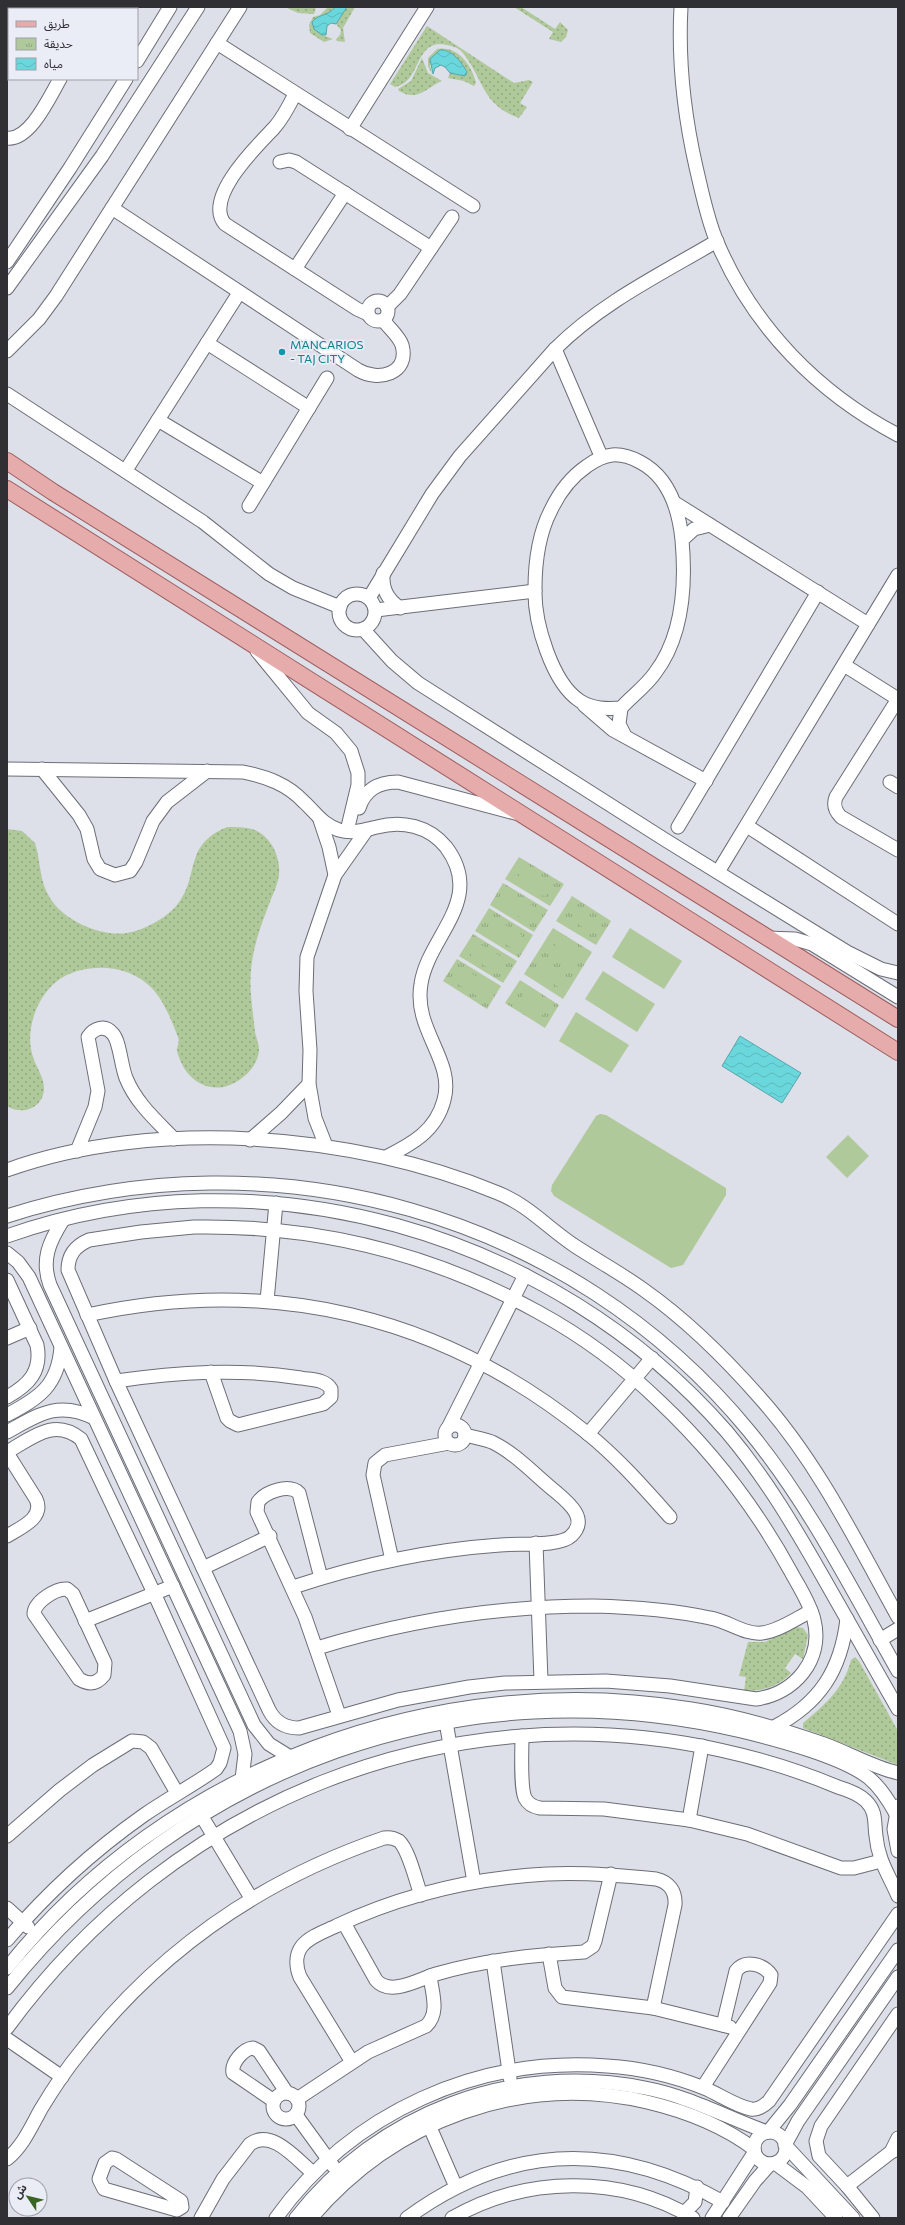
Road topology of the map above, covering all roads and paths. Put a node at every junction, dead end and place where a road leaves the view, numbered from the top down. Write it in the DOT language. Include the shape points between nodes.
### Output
graph roads {
  1 [pos="170,7"];
  2 [pos="198,7"];
  3 [pos="240,7"];
  4 [pos="427,7"];
  5 [pos="681,7"];
  6 [pos="217,43"];
  7 [pos="138,59"];
  8 [pos="59,80"];
  9 [pos="125,80"];
  10 [pos="295,94"];
  11 [pos="350,129"];
  12 [pos="7,138"];
  13 [pos="280,162"];
  14 [pos="344,193"];
  15 [pos="473,206"];
  16 [pos="112,208"];
  17 [pos="452,217"];
  18 [pos="716,241"];
  19 [pos="431,248"];
  20 [pos="7,262"];
  21 [pos="295,269"];
  22 [pos="7,288"];
  23 [pos="239,293"];
  24 [pos="388,307"];
  25 [pos="368,314"];
  26 [pos="383,320"];
  27 [pos="207,343"];
  28 [pos="555,349"];
  29 [pos="7,351"];
  30 [pos="327,378"];
  31 [pos="7,394"];
  32 [pos="309,408"];
  33 [pos="158,420"];
  34 [pos="898,436"];
  35 [pos="601,456"];
  36 [pos="7,461"];
  37 [pos="126,470"];
  38 [pos="263,483"];
  39 [pos="7,488"];
  40 [pos="675,503"];
  41 [pos="249,506"];
  42 [pos="710,525"];
  43 [pos="682,540"];
  44 [pos="383,573"];
  45 [pos="898,575"];
  46 [pos="535,591"];
  47 [pos="818,592"];
  48 [pos="369,598"];
  49 [pos="340,607"];
  50 [pos="400,608"];
  51 [pos="376,610"];
  52 [pos="868,624"];
  53 [pos="363,629"];
  54 [pos="252,645"];
  55 [pos="844,665"];
  56 [pos="898,699"];
  57 [pos="580,701"];
  58 [pos="621,708"];
  59 [pos="625,736"];
  60 [pos="7,769"];
  61 [pos="42,769"];
  62 [pos="207,771"];
  63 [pos="706,781"];
  64 [pos="361,792"];
  65 [pos="520,814"];
  66 [pos="320,820"];
  67 [pos="747,826"];
  68 [pos="678,827"];
  69 [pos="355,831"];
  70 [pos="898,850"];
  71 [pos="718,872"];
  72 [pos="335,875"];
  73 [pos="898,924"];
  74 [pos="766,938"];
  75 [pos="898,973"];
  76 [pos="898,997"];
  77 [pos="898,1019"];
  78 [pos="898,1052"];
  79 [pos="309,1084"];
  80 [pos="174,1139"];
  81 [pos="250,1140"];
  82 [pos="326,1146"];
  83 [pos="77,1151"];
  84 [pos="386,1157"];
  85 [pos="8,1169"];
  86 [pos="175,1183"];
  87 [pos="177,1202"];
  88 [pos="276,1203"];
  89 [pos="7,1216"];
  90 [pos="63,1220"];
  91 [pos="274,1229"];
  92 [pos="7,1236"];
  93 [pos="7,1253"];
  94 [pos="525,1275"];
  95 [pos="7,1280"];
  96 [pos="513,1299"];
  97 [pos="267,1301"];
  98 [pos="87,1315"];
  99 [pos="30,1328"];
  100 [pos="7,1338"];
  101 [pos="655,1338"];
  102 [pos="61,1347"];
  103 [pos="647,1355"];
  104 [pos="481,1363"];
  105 [pos="211,1372"];
  106 [pos="635,1379"];
  107 [pos="116,1381"];
  108 [pos="7,1397"];
  109 [pos="7,1415"];
  110 [pos="94,1418"];
  111 [pos="448,1428"];
  112 [pos="7,1432"];
  113 [pos="588,1434"];
  114 [pos="465,1435"];
  115 [pos="449,1443"];
  116 [pos="7,1452"];
  117 [pos="670,1517"];
  118 [pos="7,1536"];
  119 [pos="270,1536"];
  120 [pos="536,1543"];
  121 [pos="392,1560"];
  122 [pos="203,1568"];
  123 [pos="321,1578"];
  124 [pos="173,1586"];
  125 [pos="293,1587"];
  126 [pos="154,1593"];
  127 [pos="538,1607"];
  128 [pos="811,1611"];
  129 [pos="847,1618"];
  130 [pos="898,1618"];
  131 [pos="85,1621"];
  132 [pos="898,1630"];
  133 [pos="880,1640"];
  134 [pos="317,1648"];
  135 [pos="245,1658"];
  136 [pos="227,1666"];
  137 [pos="898,1671"];
  138 [pos="541,1681"];
  139 [pos="398,1700"];
  140 [pos="898,1709"];
  141 [pos="339,1715"];
  142 [pos="402,1721"];
  143 [pos="446,1722"];
  144 [pos="774,1727"];
  145 [pos="522,1736"];
  146 [pos="450,1745"];
  147 [pos="702,1746"];
  148 [pos="290,1757"];
  149 [pos="898,1773"];
  150 [pos="242,1779"];
  151 [pos="177,1793"];
  152 [pos="897,1810"];
  153 [pos="201,1815"];
  154 [pos="689,1820"];
  155 [pos="7,1836"];
  156 [pos="213,1836"];
  157 [pos="898,1851"];
  158 [pos="881,1861"];
  159 [pos="611,1874"];
  160 [pos="474,1882"];
  161 [pos="421,1895"];
  162 [pos="898,1896"];
  163 [pos="251,1898"];
  164 [pos="7,1908"];
  165 [pos="898,1914"];
  166 [pos="23,1922"];
  167 [pos="344,1923"];
  168 [pos="36,1934"];
  169 [pos="7,1940"];
  170 [pos="898,1950"];
  171 [pos="549,1954"];
  172 [pos="493,1961"];
  173 [pos="7,1968"];
  174 [pos="430,1976"];
  175 [pos="898,1977"];
  176 [pos="7,1988"];
  177 [pos="653,2008"];
  178 [pos="834,2008"];
  179 [pos="898,2014"];
  180 [pos="850,2019"];
  181 [pos="870,2019"];
  182 [pos="723,2024"];
  183 [pos="7,2028"];
  184 [pos="740,2029"];
  185 [pos="887,2031"];
  186 [pos="7,2039"];
  187 [pos="352,2062"];
  188 [pos="509,2070"];
  189 [pos="62,2077"];
  190 [pos="512,2086"];
  191 [pos="702,2087"];
  192 [pos="292,2096"];
  193 [pos="274,2100"];
  194 [pos="296,2115"];
  195 [pos="429,2125"];
  196 [pos="767,2132"];
  197 [pos="898,2138"];
  198 [pos="785,2145"];
  199 [pos="754,2151"];
  200 [pos="894,2151"];
  201 [pos="7,2159"];
  202 [pos="328,2159"];
  203 [pos="773,2163"];
  204 [pos="337,2172"];
  205 [pos="313,2173"];
  206 [pos="847,2186"];
  207 [pos="456,2187"];
  208 [pos="697,2187"];
  209 [pos="723,2202"];
  210 [pos="182,2207"];
  211 [pos="684,2215"];
  212 [pos="736,2215"];
  213 [pos="201,2217"];
  214 [pos="276,2218"];
  215 [pos="296,2218"];
  216 [pos="311,2218"];
  217 [pos="407,2218"];
  218 [pos="452,2218"];
  219 [pos="712,2218"];
  220 [pos="836,2218"];
  221 [pos="852,2218"];
  222 [pos="873,2218"];
  1 -- 7 [label="street"];
  2 -- 22 [label="street" via="102,156"];
  3 -- 6 [label="street"];
  4 -- 11 [label="street"];
  5 -- 18 [label="street" via="680,55 686,112 698,178"];
  6 -- 10 [label="street"];
  6 -- 16 [label="street"];
  8 -- 12 [label="street" via="29,129 17,137"];
  9 -- 20 [label="street"];
  10 -- 11 [label="street"];
  10 -- 21 [label="street" via="282,118 245,158 225,192 219,210 220,218 225,224"];
  11 -- 15 [label="street"];
  13 -- 14 [label="street" via="296,162"];
  14 -- 19 [label="street"];
  14 -- 21 [label="street"];
  16 -- 23 [label="street"];
  16 -- 29 [label="street" via="56,296 39,319"];
  17 -- 19 [label="street"];
  18 -- 28 [label="street" via="605,307"];
  18 -- 34 [label="street" via="754,310 789,353 844,402"];
  19 -- 24 [label="street" via="400,294"];
  21 -- 25 [label="street"];
  23 -- 26 [label="street" via="358,370 372,376 386,376 393,372 398,367 403,353 399,339"];
  23 -- 27 [label="street"];
  24 -- 25 [label="street" via="381,301 375,302 369,308"];
  24 -- 26 [label="street" via="388,313"];
  25 -- 26 [label="street" via="374,321"];
  27 -- 32 [label="street"];
  27 -- 33 [label="street"];
  28 -- 35 [label="street"];
  28 -- 44 [label="street" via="460,456 432,494"];
  30 -- 32 [label="street"];
  31 -- 37 [label="street"];
  32 -- 38 [label="street"];
  33 -- 37 [label="street"];
  33 -- 38 [label="street"];
  35 -- 40 [label="street" via="616,454 631,457 645,464 669,491"];
  35 -- 46 [label="street" via="580,470 563,489 550,511 536,566"];
  36 -- 74 [label="main road"];
  37 -- 49 [label="street" via="203,522 270,574 293,588"];
  38 -- 41 [label="street"];
  39 -- 54 [label="main road"];
  40 -- 42 [label="street"];
  40 -- 43 [label="street"];
  42 -- 43 [label="street" via="694,529"];
  42 -- 47 [label="street"];
  43 -- 58 [label="street" via="683,588 673,636 656,672"];
  44 -- 48 [label="street"];
  44 -- 50 [label="street" via="382,584 385,594"];
  45 -- 52 [label="street"];
  46 -- 50 [label="street"];
  46 -- 57 [label="street" via="540,627 549,655 568,689"];
  47 -- 52 [label="street"];
  47 -- 63 [label="street"];
  48 -- 49 [label="street" via="356,593 348,596"];
  48 -- 51 [label="street"];
  49 -- 53 [label="street" via="342,622 348,628"];
  50 -- 51 [label="street"];
  51 -- 53 [label="street" via="375,618"];
  52 -- 55 [label="street"];
  53 -- 71 [label="street" via="392,661 418,683"];
  54 -- 64 [label="street" via="308,713 344,741 355,762"];
  54 -- 65 [label="main road"];
  55 -- 56 [label="street"];
  55 -- 67 [label="street"];
  56 -- 70 [label="street" via="836,797 835,807 841,816"];
  57 -- 58 [label="street" via="593,707"];
  57 -- 59 [label="street" via="601,722"];
  58 -- 59 [label="street" via="619,724"];
  59 -- 63 [label="street"];
  60 -- 61 [label="street"];
  61 -- 62 [label="street"];
  61 -- 62 [label="street" via="87,829 94,859 100,869 115,875 130,871 153,821 167,802"];
  62 -- 66 [label="street" via="243,772 279,783 296,794"];
  63 -- 68 [label="street"];
  64 -- 65 [label="street" via="384,783 398,782"];
  64 -- 69 [label="street"];
  65 -- 78 [label="main road"];
  66 -- 69 [label="street" via="332,827"];
  66 -- 72 [label="street"];
  67 -- 71 [label="street"];
  67 -- 73 [label="street"];
  69 -- 72 [label="street"];
  69 -- 84 [label="street" via="392,824 419,827 446,847 459,881 456,910 428,958 420,986 422,1018 443,1067 445,1099 430,1128 408,1146"];
  71 -- 75 [label="street" via="847,952 881,969"];
  72 -- 79 [label="street" via="307,957"];
  74 -- 76 [label="street" via="790,939 812,944"];
  74 -- 77 [label="main road"];
  79 -- 81 [label="street"];
  79 -- 82 [label="street" via="315,1118"];
  80 -- 81 [label="street"];
  80 -- 83 [label="street"];
  80 -- 83 [label="street" via="132,1092 120,1063 116,1038 110,1030 100,1028 94,1030 88,1038 98,1091 90,1121"];
  81 -- 82 [label="street"];
  82 -- 84 [label="street"];
  83 -- 85 [label="street"];
  84 -- 130 [label="street" via="477,1185 520,1205 575,1246 644,1290 694,1331 746,1383 790,1434 818,1476"];
  86 -- 87 [label="street"];
  86 -- 89 [label="street" via="66,1199"];
  86 -- 101 [label="street" via="250,1182 294,1186 360,1196 432,1215 502,1242 560,1273 609,1303"];
  87 -- 88 [label="street"];
  87 -- 90 [label="street" via="131,1207"];
  88 -- 91 [label="street"];
  88 -- 94 [label="street" via="350,1213 422,1232 471,1250"];
  90 -- 92 [label="street"];
  90 -- 136 [label="street" via="51,1238 46,1253 46,1270 50,1286"];
  91 -- 96 [label="street" via="336,1238 397,1252 456,1273"];
  91 -- 97 [label="street"];
  91 -- 98 [label="street" via="168,1229 115,1235 82,1243 70,1254 68,1270"];
  93 -- 102 [label="street" via="30,1277"];
  94 -- 96 [label="street"];
  94 -- 103 [label="street" via="592,1314"];
  95 -- 99 [label="street"];
  96 -- 104 [label="street"];
  96 -- 106 [label="street" via="564,1328"];
  97 -- 98 [label="street" via="176,1300"];
  97 -- 104 [label="street" via="304,1305 377,1321 433,1341"];
  98 -- 107 [label="street"];
  99 -- 100 [label="street"];
  99 -- 108 [label="street" via="37,1345 38,1364 29,1382"];
  101 -- 103 [label="street"];
  101 -- 133 [label="street" via="722,1400 780,1471 809,1514"];
  102 -- 109 [label="street" via="60,1361 49,1386 29,1404"];
  102 -- 110 [label="street"];
  103 -- 106 [label="street"];
  103 -- 129 [label="street" via="710,1414 761,1476 791,1521"];
  104 -- 111 [label="street"];
  104 -- 113 [label="street" via="518,1383"];
  105 -- 105 [label="street" via="267,1374 323,1382 331,1389 331,1397 323,1404 238,1425 227,1418"];
  105 -- 107 [label="street"];
  106 -- 113 [label="street"];
  106 -- 128 [label="street" via="682,1423 726,1472 781,1553"];
  107 -- 122 [label="street"];
  110 -- 112 [label="street" via="72,1409 60,1409 36,1416"];
  110 -- 124 [label="street"];
  111 -- 114 [label="street" via="454,1424 460,1426"];
  111 -- 115 [label="street" via="445,1436"];
  113 -- 117 [label="street"];
  114 -- 115 [label="street" via="464,1440 458,1445"];
  114 -- 120 [label="street" via="485,1440 505,1450 575,1509 578,1523 571,1536 558,1542"];
  115 -- 121 [label="street" via="385,1455 375,1462 373,1475"];
  116 -- 118 [label="street" via="39,1507 32,1520"];
  116 -- 126 [label="street" via="54,1428 64,1429 81,1439"];
  119 -- 122 [label="street"];
  119 -- 123 [label="street" via="257,1512 258,1502 265,1495 288,1488 296,1490"];
  119 -- 125 [label="street"];
  120 -- 121 [label="street" via="464,1548"];
  120 -- 127 [label="street"];
  121 -- 123 [label="street"];
  122 -- 135 [label="street"];
  123 -- 125 [label="street"];
  124 -- 126 [label="street"];
  124 -- 150 [label="street" via="240,1731 245,1754"];
  125 -- 134 [label="street"];
  126 -- 131 [label="street"];
  126 -- 151 [label="street" via="224,1748 216,1769"];
  127 -- 128 [label="street" via="595,1606 652,1610 717,1619 757,1633 772,1630"];
  127 -- 134 [label="street" via="493,1610 411,1623"];
  127 -- 138 [label="street"];
  128 -- 138 [label="street" via="816,1632 809,1664 791,1685 767,1698 745,1699 638,1683"];
  129 -- 140 [label="street"];
  129 -- 144 [label="street" via="841,1653 826,1684 803,1709"];
  131 -- 131 [label="street" via="73,1594 67,1589 60,1590 39,1602 34,1610 35,1618 79,1679 90,1683 101,1679 106,1669"];
  132 -- 133 [label="street"];
  133 -- 137 [label="street"];
  134 -- 141 [label="street"];
  135 -- 136 [label="street"];
  135 -- 141 [label="street" via="272,1716 284,1726 299,1728"];
  136 -- 148 [label="street" via="261,1735 274,1748"];
  138 -- 139 [label="street" via="469,1687"];
  139 -- 141 [label="street"];
  139 -- 142 [label="street"];
  142 -- 144 [label="street" via="464,1708 526,1701 609,1700 692,1709"];
  142 -- 148 [label="street" via="342,1738"];
  143 -- 146 [label="street"];
  143 -- 152 [label="street" via="528,1712 580,1711 625,1713 713,1725 800,1748 855,1769 879,1788"];
  143 -- 153 [label="street" via="395,1733 309,1762 247,1789"];
  144 -- 149 [label="street"];
  145 -- 146 [label="street"];
  145 -- 147 [label="street" via="612,1735"];
  145 -- 154 [label="street" via="523,1791 528,1803 534,1807 604,1809"];
  146 -- 156 [label="street" via="382,1762 328,1780 250,1815"];
  146 -- 160 [label="street"];
  147 -- 154 [label="street"];
  147 -- 158 [label="street" via="818,1778 861,1797 867,1801 874,1813"];
  148 -- 150 [label="street"];
  150 -- 168 [label="street" via="174,1818 132,1847 66,1903"];
  151 -- 155 [label="street" via="151,1748 143,1742 132,1741 93,1765 60,1790"];
  151 -- 166 [label="street" via="144,1815 91,1857"];
  152 -- 157 [label="street" via="894,1829"];
  153 -- 156 [label="street"];
  153 -- 176 [label="street" via="164,1839 97,1892 50,1938"];
  154 -- 158 [label="street" via="754,1836 841,1868 854,1868"];
  156 -- 163 [label="street"];
  156 -- 183 [label="street" via="156,1875 112,1910 53,1969"];
  158 -- 162 [label="street"];
  159 -- 160 [label="street" via="548,1874"];
  159 -- 171 [label="street" via="593,1946 584,1952"];
  159 -- 177 [label="street" via="661,1880 674,1893 675,1905"];
  160 -- 161 [label="street"];
  161 -- 163 [label="street" via="404,1848 398,1841 389,1837 329,1858"];
  161 -- 167 [label="street"];
  163 -- 189 [label="street" via="197,1935 147,1977 102,2025"];
  164 -- 166 [label="street"];
  165 -- 178 [label="street"];
  166 -- 168 [label="street"];
  166 -- 169 [label="street"];
  167 -- 174 [label="street" via="376,1980 384,1987 394,1988"];
  167 -- 187 [label="street" via="308,1940 300,1949 297,1961 300,1977"];
  168 -- 173 [label="street"];
  170 -- 180 [label="street"];
  171 -- 172 [label="street"];
  171 -- 177 [label="street" via="555,1988 562,1997"];
  172 -- 174 [label="street"];
  172 -- 188 [label="street"];
  174 -- 187 [label="street" via="434,2012 430,2022"];
  175 -- 181 [label="street"];
  177 -- 182 [label="street"];
  178 -- 180 [label="street"];
  178 -- 191 [label="street" via="769,2101 761,2108 750,2109"];
  179 -- 185 [label="street"];
  180 -- 196 [label="street" via="790,2106"];
  181 -- 185 [label="street"];
  181 -- 198 [label="street" via="798,2122"];
  182 -- 184 [label="street"];
  182 -- 184 [label="street" via="736,1971 742,1965 754,1964 769,1972 771,1981"];
  184 -- 191 [label="street"];
  185 -- 206 [label="street" via="818,2133 816,2141 819,2156"];
  186 -- 189 [label="street"];
  187 -- 192 [label="street"];
  188 -- 190 [label="street"];
  188 -- 191 [label="street" via="575,2064 608,2066 641,2070"];
  188 -- 202 [label="street" via="443,2088 412,2102 354,2138"];
  189 -- 201 [label="street" via="23,2141"];
  190 -- 196 [label="street" via="579,2080 646,2088 689,2100"];
  190 -- 204 [label="street" via="465,2098 420,2116 378,2141"];
  192 -- 193 [label="street" via="279,2095"];
  192 -- 193 [label="street" via="259,2051 253,2048 247,2050 234,2063 233,2073"];
  192 -- 194 [label="street" via="298,2110"];
  193 -- 194 [label="street" via="274,2111 281,2118"];
  194 -- 202 [label="street"];
  195 -- 199 [label="street" via="461,2112 514,2098 561,2093 596,2094 630,2098 695,2116 726,2131"];
  195 -- 207 [label="street"];
  195 -- 216 [label="street" via="374,2158 349,2178"];
  196 -- 198 [label="street" via="779,2135"];
  196 -- 199 [label="street" via="757,2138"];
  197 -- 200 [label="street"];
  198 -- 203 [label="street" via="784,2154"];
  198 -- 221 [label="street"];
  199 -- 203 [label="street" via="762,2162"];
  199 -- 209 [label="street"];
  200 -- 206 [label="street"];
  202 -- 204 [label="street"];
  202 -- 205 [label="street"];
  203 -- 212 [label="street" via="759,2175"];
  203 -- 220 [label="street" via="807,2187"];
  204 -- 215 [label="street"];
  205 -- 213 [label="street" via="276,2142 270,2139 256,2140 250,2144 224,2178"];
  205 -- 214 [label="street"];
  206 -- 222 [label="street"];
  207 -- 208 [label="street" via="485,2174 515,2166 545,2160 576,2158 608,2160 638,2166"];
  207 -- 217 [label="street"];
  208 -- 209 [label="street"];
  208 -- 211 [label="street" via="695,2202"];
  209 -- 219 [label="street"];
  210 -- 210 [label="street" via="177,2210 104,2189 99,2180 105,2163 112,2158 116,2159 181,2201"];
  210 -- 213 [label="street"];
  211 -- 218 [label="street" via="647,2197 619,2190 576,2185 539,2188 503,2195 469,2208"];
}
